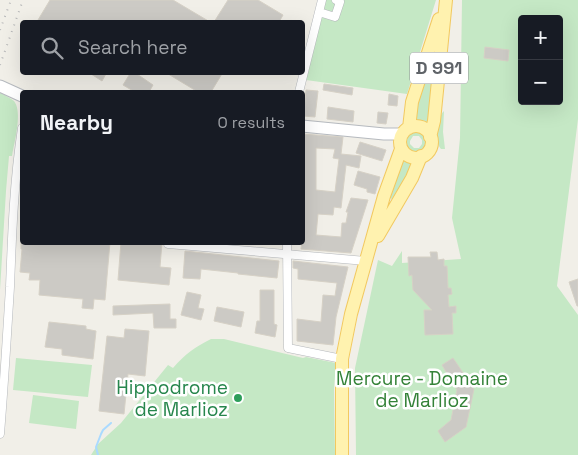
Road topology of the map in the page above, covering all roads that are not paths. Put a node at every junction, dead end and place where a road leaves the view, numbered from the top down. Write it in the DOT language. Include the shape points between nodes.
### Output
graph roads {
  1 [pos="322,0"];
  2 [pos="336,0"];
  3 [pos="446,0"];
  4 [pos="319,12"];
  5 [pos="305,72"];
  6 [pos="304,75"];
  7 [pos="0,86"];
  8 [pos="300,90"];
  9 [pos="20,95"];
  10 [pos="305,126"];
  11 [pos="430,137"];
  12 [pos="403,138"];
  13 [pos="20,143"];
  14 [pos="422,156"];
  15 [pos="180,245"];
  16 [pos="287,245"];
  17 [pos="288,254"];
  18 [pos="367,257"];
  19 [pos="346,344"];
  20 [pos="342,359"];
  21 [pos="342,382"];
  22 [pos="0,434"];
  23 [pos="342,455"];
  1 -- 4 [label="street"];
  2 -- 4 [label="street" via="340,2 335,17"];
  3 -- 11 [label="main road, D 991"];
  3 -- 12 [label="main road, D 991"];
  4 -- 5 [label="street"];
  6 -- 8 [label="street"];
  7 -- 9 [label="main road"];
  10 -- 12 [label="main road"];
  11 -- 12 [label="main road" via="428,132 414,126"];
  11 -- 14 [label="main road" via="428,152"];
  12 -- 14 [label="main road" via="404,153 412,157"];
  12 -- 18 [label="main road, D 991"];
  13 -- 22 [label="street"];
  14 -- 18 [label="main road, D 991"];
  15 -- 17 [label="street"];
  16 -- 17 [label="street"];
  17 -- 18 [label="street"];
  17 -- 20 [label="street" via="288,348"];
  18 -- 19 [label="main road, D 991"];
  19 -- 20 [label="main road"];
  19 -- 21 [label="main road"];
  20 -- 21 [label="main road"];
  21 -- 23 [label="main road"];
}
